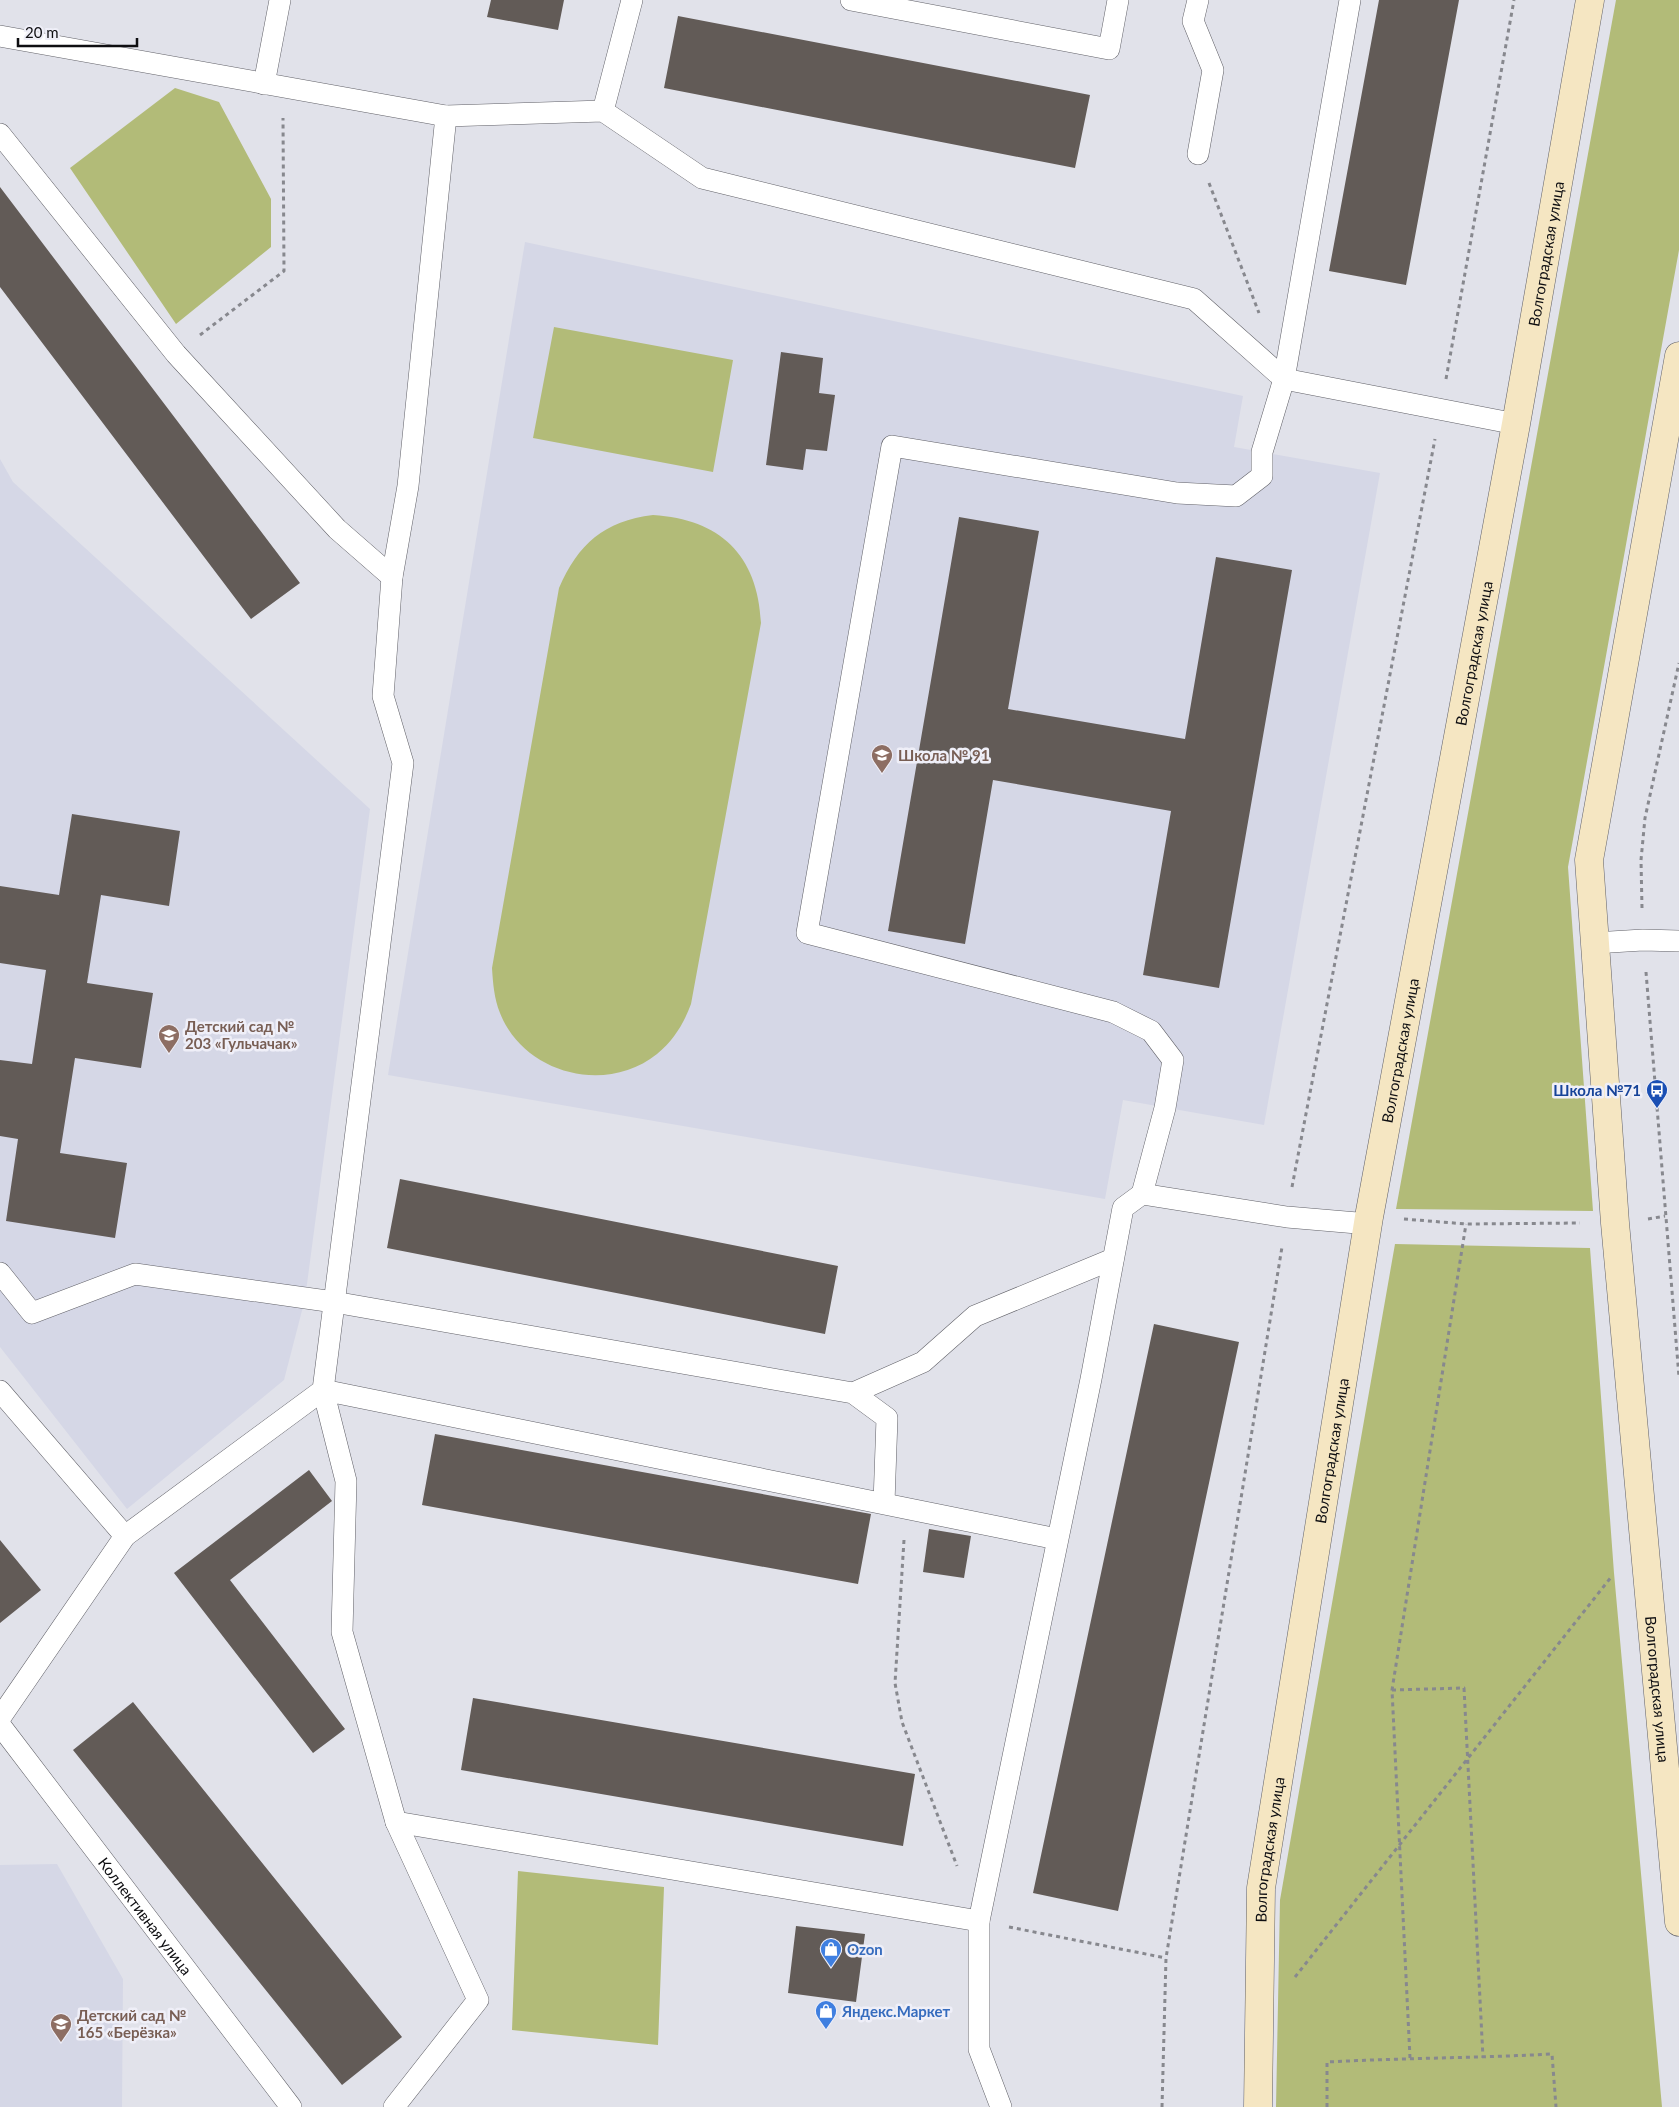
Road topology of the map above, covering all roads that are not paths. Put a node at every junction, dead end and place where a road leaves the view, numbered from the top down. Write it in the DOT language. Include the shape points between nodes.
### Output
graph roads {
  1 [pos="280,0"];
  2 [pos="632,0"];
  3 [pos="851,0"];
  4 [pos="1118,0"];
  5 [pos="1198,0"];
  6 [pos="1350,0"];
  7 [pos="1590,0"];
  8 [pos="0,36"];
  9 [pos="264,84"];
  10 [pos="603,111"];
  11 [pos="446,116"];
  12 [pos="0,134"];
  13 [pos="1198,154"];
  14 [pos="1679,356"];
  15 [pos="1284,379"];
  16 [pos="1516,424"];
  17 [pos="392,577"];
  18 [pos="1679,941"];
  19 [pos="1594,943"];
  20 [pos="1142,1194"];
  21 [pos="1369,1220"];
  22 [pos="1113,1259"];
  23 [pos="0,1273"];
  24 [pos="334,1302"];
  25 [pos="322,1390"];
  26 [pos="0,1392"];
  27 [pos="853,1393"];
  28 [pos="891,1504"];
  29 [pos="125,1536"];
  30 [pos="1057,1539"];
  31 [pos="0,1718"];
  32 [pos="0,1725"];
  33 [pos="396,1822"];
  34 [pos="979,1921"];
  35 [pos="1679,1922"];
  36 [pos="291,2107"];
  37 [pos="394,2107"];
  38 [pos="1001,2107"];
  39 [pos="1258,2107"];
  1 -- 9 [label="lane"];
  2 -- 10 [label="lane"];
  3 -- 4 [label="lane" via="1109,49"];
  5 -- 13 [label="lane" via="1193,21 1212,70"];
  6 -- 15 [label="lane"];
  7 -- 16 [label="main road, Волгоградская улица"];
  8 -- 9 [label="lane"];
  9 -- 11 [label="lane"];
  10 -- 11 [label="lane"];
  10 -- 15 [label="lane" via="702,178 1194,299"];
  11 -- 17 [label="lane" via="408,486"];
  12 -- 17 [label="lane" via="176,354 337,529"];
  14 -- 19 [label="main road, Волгоградская улица" via="1589,860"];
  15 -- 16 [label="lane"];
  15 -- 20 [label="lane" via="1262,452 1262,476 1236,496 1178,493 892,446 807,933 1113,1012 1151,1031 1173,1060 1165,1108"];
  16 -- 21 [label="main road, Волгоградская улица"];
  17 -- 24 [label="lane" via="383,696 403,763"];
  18 -- 19 [label="lane"];
  19 -- 35 [label="main road, Волгоградская улица" via="1615,1223"];
  20 -- 21 [label="lane" via="1287,1216"];
  20 -- 22 [label="lane" via="1123,1208"];
  21 -- 39 [label="main road, Волгоградская улица" via="1261,1888"];
  22 -- 27 [label="lane" via="975,1316 923,1362"];
  22 -- 30 [label="lane"];
  23 -- 24 [label="lane" via="32,1313 135,1274"];
  24 -- 25 [label="lane"];
  24 -- 27 [label="lane"];
  25 -- 28 [label="lane"];
  25 -- 29 [label="lane"];
  25 -- 33 [label="lane" via="346,1480 342,1632"];
  26 -- 29 [label="lane"];
  27 -- 28 [label="lane" via="887,1418"];
  28 -- 30 [label="lane"];
  29 -- 31 [label="lane"];
  30 -- 34 [label="lane"];
  32 -- 36 [label="lane, Коллективная улица"];
  33 -- 34 [label="lane"];
  33 -- 37 [label="lane" via="478,2000"];
  34 -- 38 [label="lane" via="979,2049"];
}
